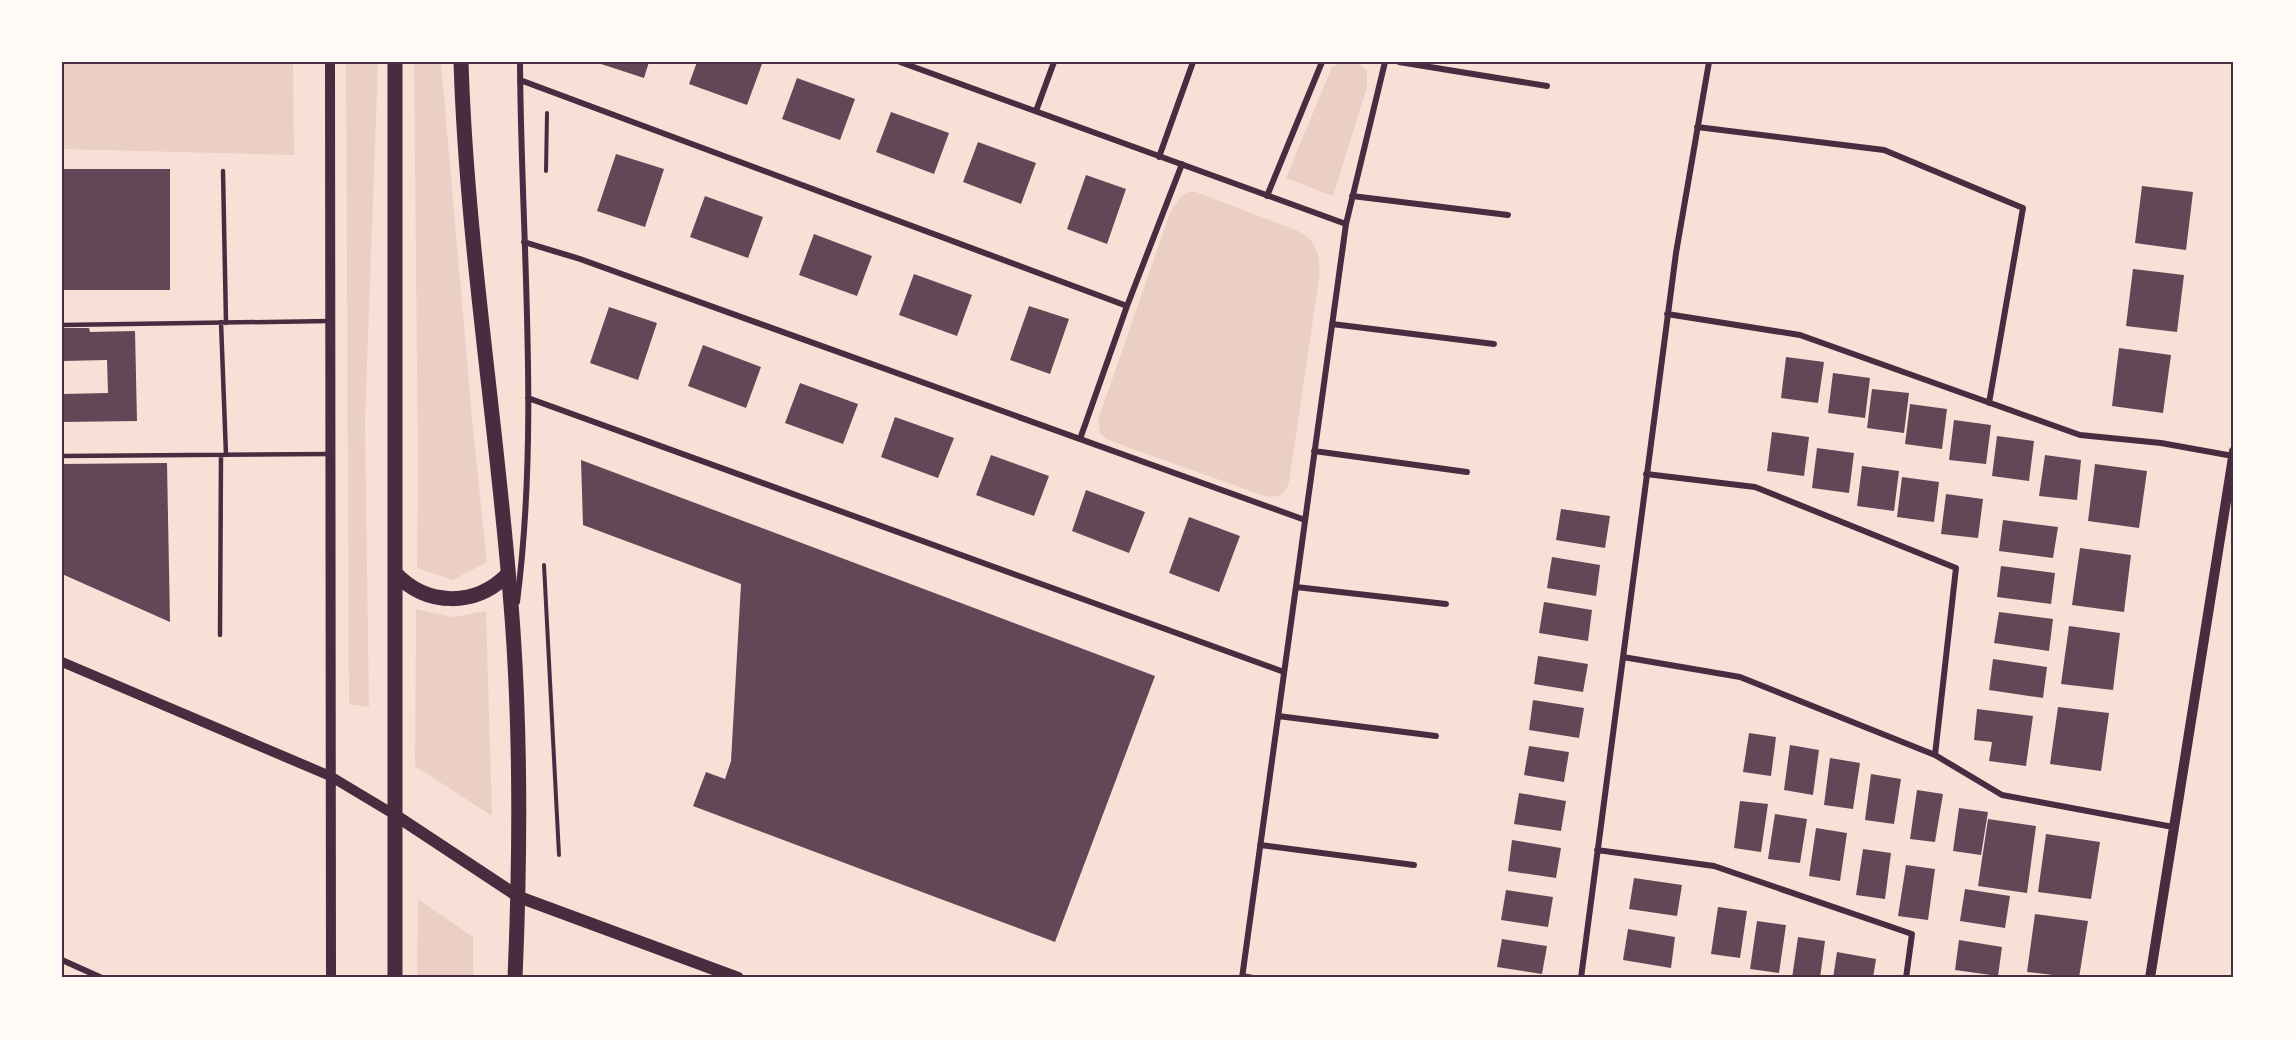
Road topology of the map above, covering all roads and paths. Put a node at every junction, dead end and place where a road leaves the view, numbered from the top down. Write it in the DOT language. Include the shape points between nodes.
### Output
graph roads {
  1 [pos="330,62"];
  2 [pos="395,62"];
  3 [pos="462,62"];
  4 [pos="520,62"];
  5 [pos="900,62"];
  6 [pos="1054,62"];
  7 [pos="1193,62"];
  8 [pos="1322,62"];
  9 [pos="1385,62"];
  10 [pos="1399,62"];
  11 [pos="1709,62"];
  12 [pos="908,63"];
  13 [pos="520,80"];
  14 [pos="1547,86"];
  15 [pos="1036,111"];
  16 [pos="1697,127"];
  17 [pos="1159,157"];
  18 [pos="1182,164"];
  19 [pos="223,171"];
  20 [pos="1267,196"];
  21 [pos="1352,196"];
  22 [pos="1508,215"];
  23 [pos="1346,224"];
  24 [pos="524,242"];
  25 [pos="1127,306"];
  26 [pos="1667,314"];
  27 [pos="330,321"];
  28 [pos="223,322"];
  29 [pos="1332,324"];
  30 [pos="62,325"];
  31 [pos="1494,344"];
  32 [pos="528,398"];
  33 [pos="1989,403"];
  34 [pos="1080,439"];
  35 [pos="1314,451"];
  36 [pos="2234,451"];
  37 [pos="330,454"];
  38 [pos="223,455"];
  39 [pos="62,456"];
  40 [pos="2233,456"];
  41 [pos="1467,472"];
  42 [pos="1646,474"];
  43 [pos="1305,520"];
  44 [pos="395,573"];
  45 [pos="508,574"];
  46 [pos="1296,587"];
  47 [pos="1446,604"];
  48 [pos="513,629"];
  49 [pos="220,635"];
  50 [pos="1623,657"];
  51 [pos="62,663"];
  52 [pos="1284,672"];
  53 [pos="1278,716"];
  54 [pos="1436,736"];
  55 [pos="1935,754"];
  56 [pos="330,776"];
  57 [pos="395,815"];
  58 [pos="2173,827"];
  59 [pos="1260,845"];
  60 [pos="1598,850"];
  61 [pos="1414,865"];
  62 [pos="519,897"];
  63 [pos="62,960"];
  64 [pos="720,974"];
  65 [pos="1242,977"];
  66 [pos="102,978"];
  67 [pos="331,978"];
  68 [pos="395,978"];
  69 [pos="516,978"];
  70 [pos="738,978"];
  71 [pos="1252,978"];
  72 [pos="1581,978"];
  73 [pos="1906,978"];
  74 [pos="2150,978"];
  1 -- 27 [label="street"];
  2 -- 44 [label="main road"];
  3 -- 45 [label="main road" via="472,239"];
  4 -- 13 [label="street"];
  5 -- 12 [label="street"];
  6 -- 15 [label="street"];
  7 -- 17 [label="street"];
  8 -- 20 [label="street"];
  9 -- 21 [label="street"];
  10 -- 14 [label="street"];
  11 -- 16 [label="street"];
  12 -- 15 [label="street"];
  13 -- 24 [label="street"];
  13 -- 25 [label="street"];
  15 -- 17 [label="street"];
  16 -- 26 [label="street"];
  16 -- 33 [label="street" via="1884,150 2023,208"];
  17 -- 18 [label="street"];
  18 -- 20 [label="street"];
  18 -- 25 [label="street"];
  19 -- 28 [label="lane"];
  20 -- 23 [label="street"];
  21 -- 22 [label="street"];
  21 -- 23 [label="street"];
  23 -- 29 [label="street"];
  24 -- 32 [label="street"];
  24 -- 34 [label="street"];
  25 -- 34 [label="street"];
  26 -- 33 [label="street" via="1800,335"];
  26 -- 42 [label="street"];
  27 -- 28 [label="lane"];
  27 -- 37 [label="street"];
  28 -- 30 [label="lane"];
  28 -- 38 [label="lane"];
  29 -- 31 [label="street"];
  29 -- 35 [label="street"];
  32 -- 48 [label="street" via="523,550"];
  32 -- 52 [label="street"];
  33 -- 40 [label="street" via="2080,435 2162,443"];
  34 -- 43 [label="street"];
  35 -- 41 [label="street"];
  35 -- 43 [label="street"];
  36 -- 40 [label="street"];
  37 -- 38 [label="lane"];
  37 -- 56 [label="street"];
  38 -- 39 [label="lane"];
  38 -- 49 [label="lane"];
  40 -- 58 [label="street"];
  42 -- 50 [label="street"];
  42 -- 55 [label="street" via="1755,487 1956,568"];
  43 -- 46 [label="street"];
  44 -- 45 [label="main road" via="420,592 451,599 475,596"];
  44 -- 57 [label="main road"];
  45 -- 48 [label="main road"];
  46 -- 47 [label="street"];
  46 -- 52 [label="street"];
  48 -- 62 [label="main road" via="518,715"];
  50 -- 55 [label="street" via="1740,677"];
  50 -- 60 [label="street"];
  51 -- 56 [label="street"];
  52 -- 53 [label="street"];
  53 -- 54 [label="street"];
  53 -- 59 [label="street"];
  55 -- 58 [label="street" via="2002,795"];
  56 -- 57 [label="street"];
  56 -- 67 [label="street"];
  57 -- 62 [label="main road"];
  57 -- 68 [label="main road"];
  58 -- 74 [label="street"];
  59 -- 61 [label="street"];
  59 -- 65 [label="street"];
  60 -- 72 [label="street"];
  60 -- 73 [label="street" via="1714,866 1912,934"];
  62 -- 64 [label="main road"];
  62 -- 69 [label="main road"];
  63 -- 66 [label="street"];
  64 -- 70 [label="main road"];
  65 -- 71 [label="street"];
}
